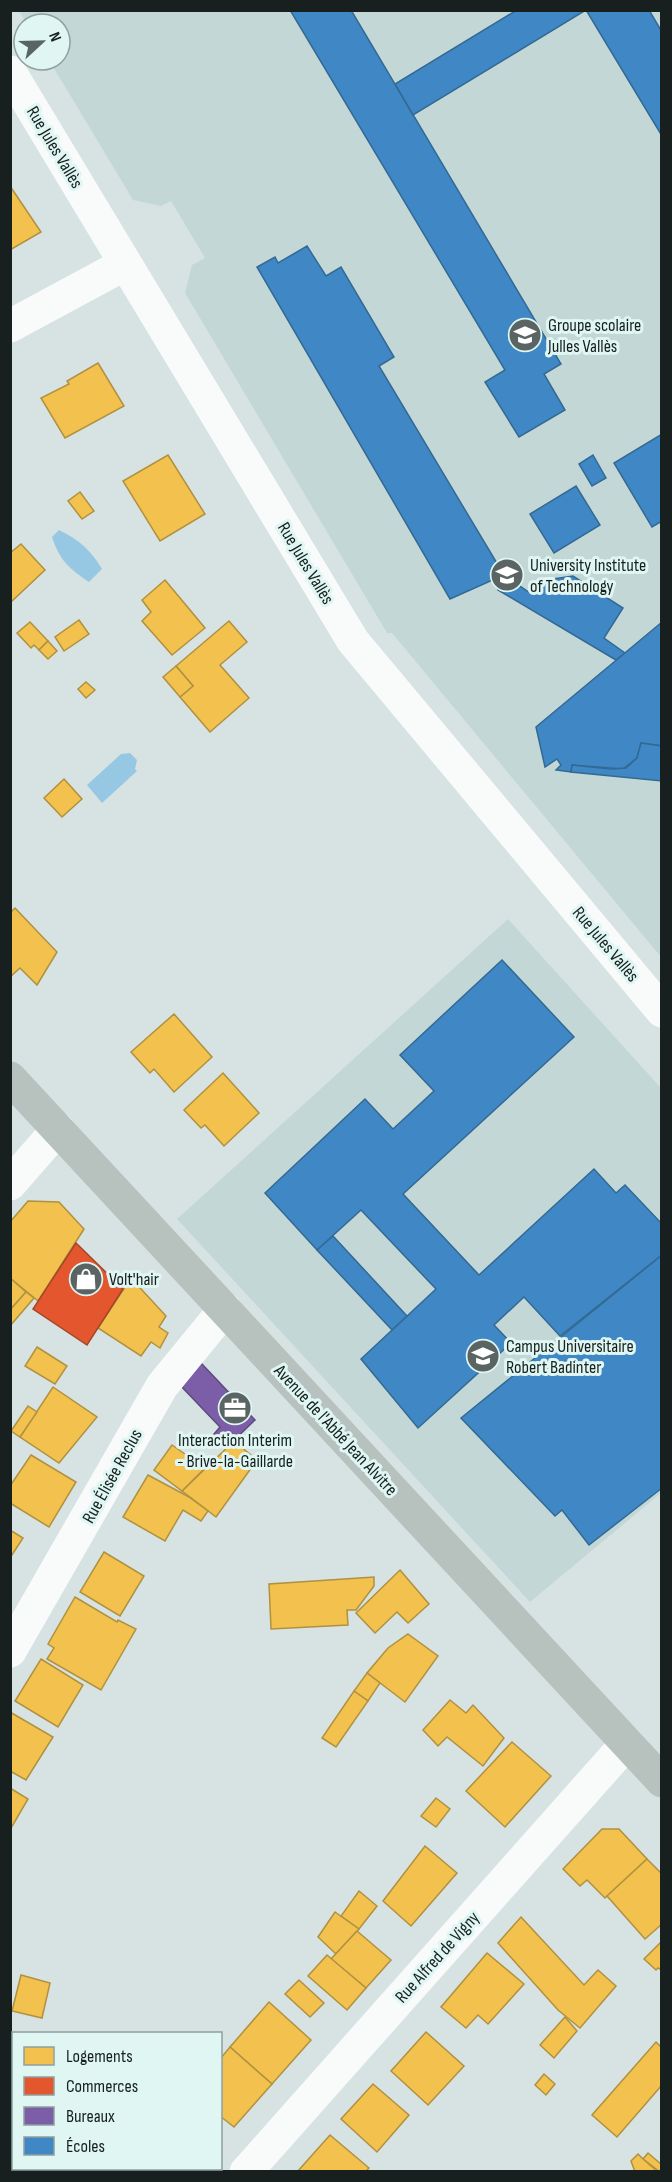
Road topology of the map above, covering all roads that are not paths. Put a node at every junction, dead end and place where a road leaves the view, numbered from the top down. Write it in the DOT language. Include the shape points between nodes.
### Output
graph roads {
  1 [pos="10,72"];
  2 [pos="125,264"];
  3 [pos="10,326"];
  4 [pos="662,1011"];
  5 [pos="10,1078"];
  6 [pos="58,1129"];
  7 [pos="10,1184"];
  8 [pos="225,1309"];
  9 [pos="10,1651"];
  10 [pos="627,1743"];
  11 [pos="662,1781"];
  12 [pos="246,2172"];
  1 -- 2 [label="street, Rue Jules Vallès"];
  2 -- 3 [label="street"];
  2 -- 4 [label="street, Rue Jules Vallès" via="353,641"];
  5 -- 6 [label="main road, Avenue de l'Abbé Jean Alvitre"];
  6 -- 7 [label="street"];
  6 -- 8 [label="main road, Avenue de l'Abbé Jean Alvitre"];
  8 -- 9 [label="street, Rue Élisée Reclus" via="162,1386"];
  8 -- 10 [label="main road, Avenue de l'Abbé Jean Alvitre"];
  10 -- 11 [label="main road, Avenue de l'Abbé Jean Alvitre"];
  10 -- 12 [label="street, Rue Alfred de Vigny"];
}
